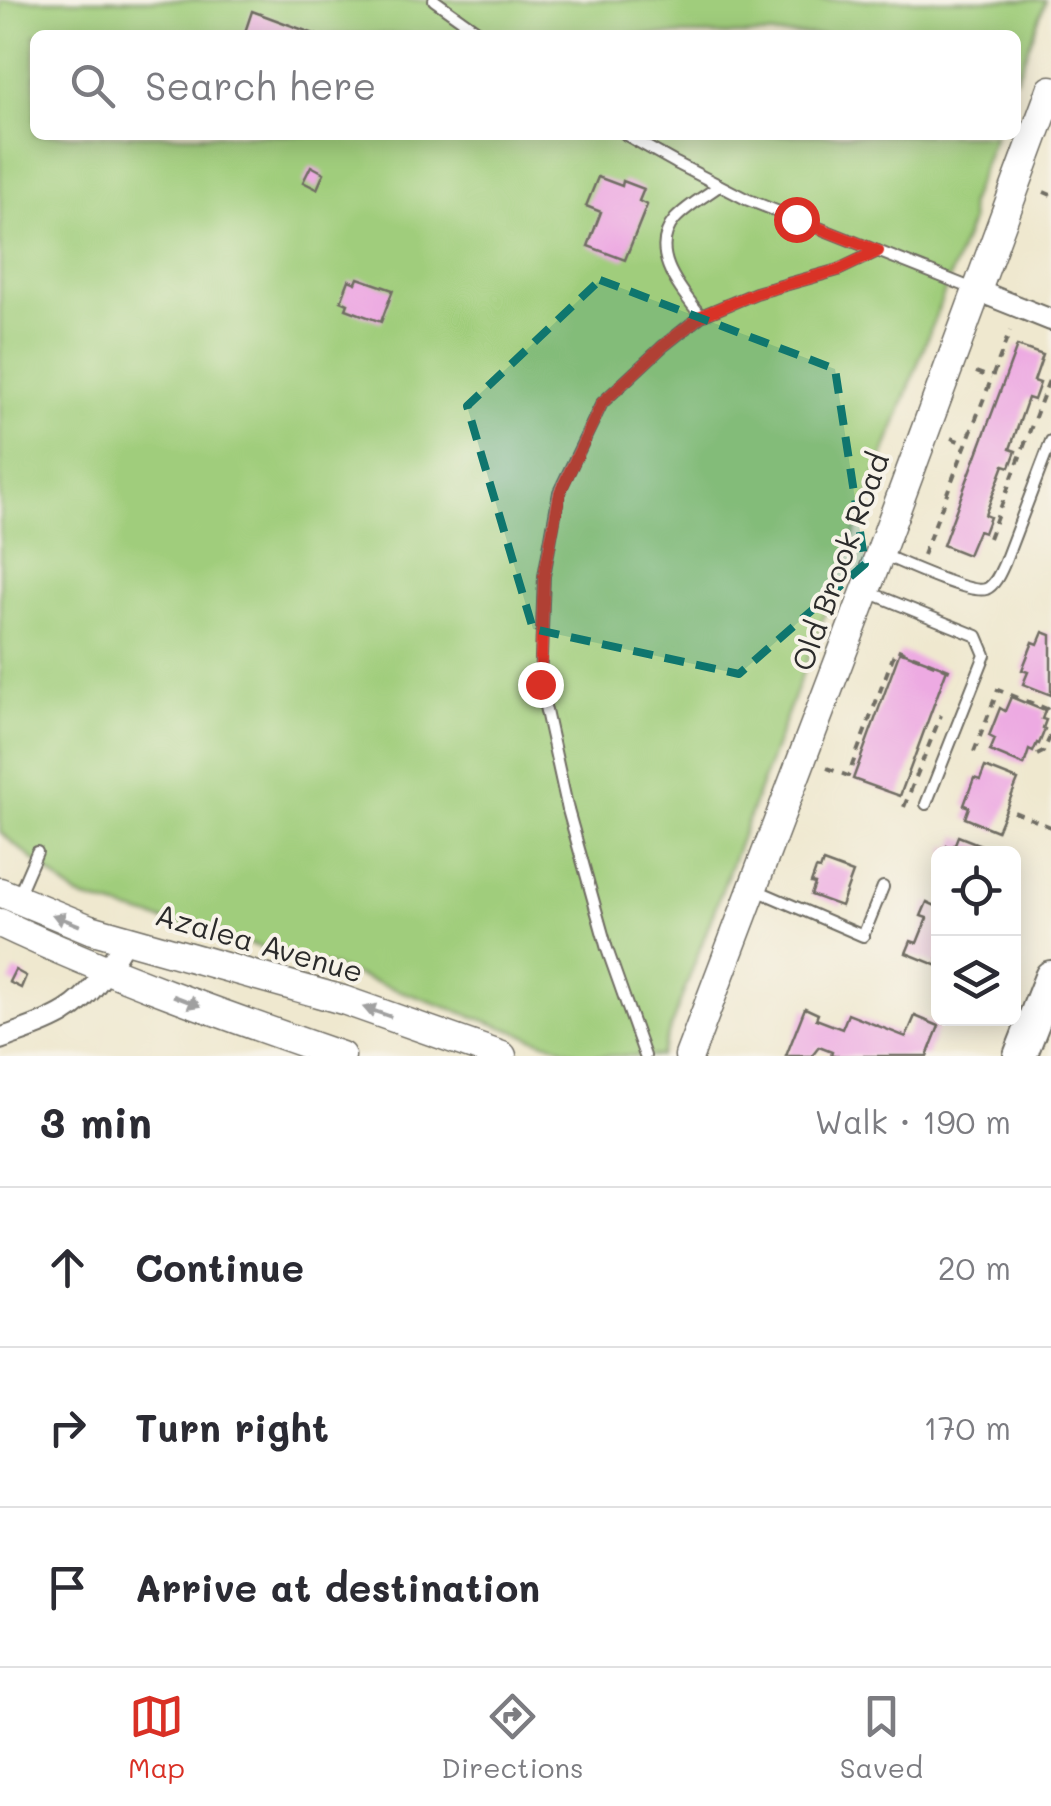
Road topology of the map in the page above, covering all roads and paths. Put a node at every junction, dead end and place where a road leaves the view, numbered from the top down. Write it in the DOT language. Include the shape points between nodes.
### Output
graph roads {
  1 [pos="434,0"];
  2 [pos="477,30"];
  3 [pos="1051,90"];
  4 [pos="635,140"];
  5 [pos="719,186"];
  6 [pos="1044,192"];
  7 [pos="1051,195"];
  8 [pos="878,251"];
  9 [pos="976,290"];
  10 [pos="701,316"];
  11 [pos="1051,320"];
  12 [pos="1010,331"];
  13 [pos="976,372"];
  14 [pos="1051,375"];
  15 [pos="992,378"];
  16 [pos="953,439"];
  17 [pos="1051,441"];
  18 [pos="966,444"];
  19 [pos="932,508"];
  20 [pos="941,511"];
  21 [pos="990,538"];
  22 [pos="880,553"];
  23 [pos="920,564"];
  24 [pos="866,591"];
  25 [pos="958,673"];
  26 [pos="944,706"];
  27 [pos="1051,717"];
  28 [pos="1051,735"];
  29 [pos="1049,746"];
  30 [pos="974,752"];
  31 [pos="1036,755"];
  32 [pos="827,768"];
  33 [pos="926,804"];
  34 [pos="904,807"];
  35 [pos="1014,812"];
  36 [pos="1051,827"];
  37 [pos="38,852"];
  38 [pos="883,887"];
  39 [pos="753,888"];
  40 [pos="8,896"];
  41 [pos="0,923"];
  42 [pos="125,940"];
  43 [pos="108,970"];
  44 [pos="1051,977"];
  45 [pos="0,1039"];
  46 [pos="341,1056"];
  47 [pos="502,1056"];
  48 [pos="645,1056"];
  49 [pos="689,1056"];
  50 [pos="1020,1056"];
  1 -- 2 [label="lane"];
  3 -- 9 [label="street, Old Brook Road"];
  4 -- 5 [label="lane"];
  5 -- 8 [label="lane"];
  5 -- 10 [label="lane" via="677,217 665,240 672,277"];
  6 -- 7 [label="path"];
  8 -- 9 [label="lane"];
  8 -- 10 [label="lane"];
  9 -- 11 [label="street"];
  9 -- 22 [label="street, Old Brook Road"];
  10 -- 48 [label="lane" via="602,403 560,492 544,576 540,684 572,828"];
  12 -- 15 [label="path"];
  13 -- 15 [label="path"];
  14 -- 21 [label="path"];
  15 -- 18 [label="path"];
  16 -- 18 [label="path"];
  17 -- 22 [label="lane" via="1004,564 988,588 960,586"];
  18 -- 20 [label="path"];
  19 -- 20 [label="path"];
  20 -- 23 [label="path"];
  22 -- 24 [label="street, Old Brook Road"];
  24 -- 33 [label="lane" via="977,636 985,656"];
  24 -- 39 [label="street, Old Brook Road"];
  25 -- 32 [label="path" via="896,649 848,776"];
  26 -- 34 [label="path"];
  27 -- 30 [label="path" via="1048,709 998,690"];
  28 -- 29 [label="path"];
  29 -- 31 [label="path"];
  35 -- 36 [label="path"];
  37 -- 40 [label="lane"];
  38 -- 39 [label="lane" via="864,936"];
  39 -- 49 [label="street, Old Brook Road"];
  42 -- 40 [label="street, Azalea Avenue, one-way"];
  41 -- 43 [label="street"];
  42 -- 43 [label="street"];
  47 -- 42 [label="street, Azalea Avenue, one-way" via="343,1000"];
  43 -- 45 [label="street" via="64,1012"];
  43 -- 46 [label="street, one-way"];
  44 -- 50 [label="main road"];
}
